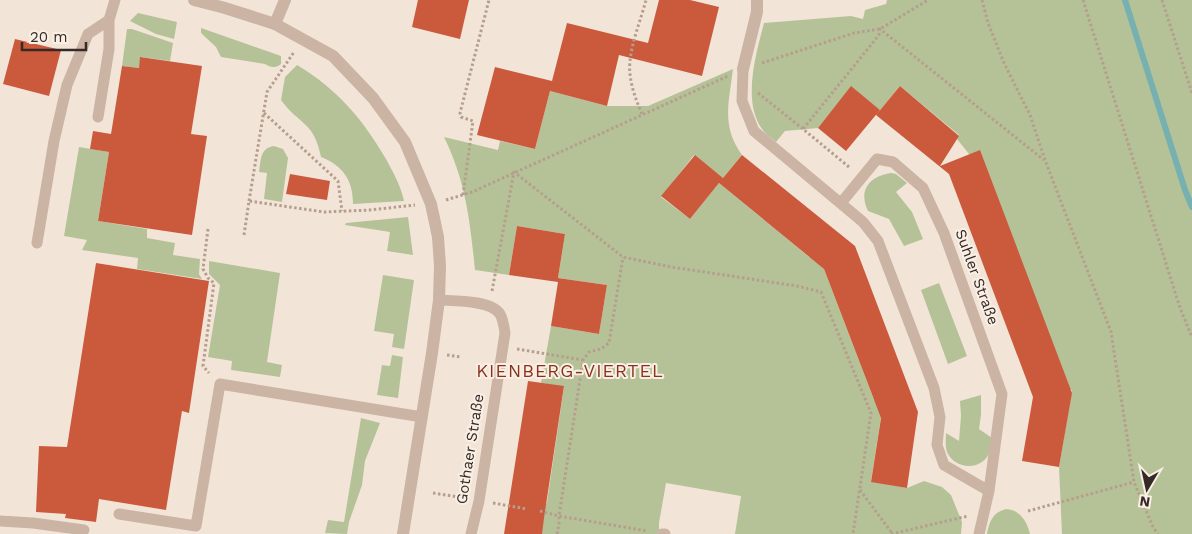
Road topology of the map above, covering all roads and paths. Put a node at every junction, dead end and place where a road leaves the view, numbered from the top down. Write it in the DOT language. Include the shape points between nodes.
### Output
graph roads {
  1 [pos="115,0"];
  2 [pos="194,0"];
  3 [pos="285,0"];
  4 [pos="489,0"];
  5 [pos="646,0"];
  6 [pos="757,0"];
  7 [pos="928,0"];
  8 [pos="982,0"];
  9 [pos="1084,0"];
  10 [pos="1162,0"];
  11 [pos="109,20"];
  12 [pos="275,24"];
  13 [pos="880,29"];
  14 [pos="302,39"];
  15 [pos="743,75"];
  16 [pos="1192,93"];
  17 [pos="264,113"];
  18 [pos="642,114"];
  19 [pos="98,117"];
  20 [pos="803,129"];
  21 [pos="1045,160"];
  22 [pos="514,172"];
  23 [pos="862,177"];
  24 [pos="463,195"];
  25 [pos="453,198"];
  26 [pos="249,201"];
  27 [pos="841,203"];
  28 [pos="409,206"];
  29 [pos="342,211"];
  30 [pos="208,228"];
  31 [pos="244,234"];
  32 [pos="37,243"];
  33 [pos="623,257"];
  34 [pos="439,300"];
  35 [pos="490,306"];
  36 [pos="1192,337"];
  37 [pos="502,346"];
  38 [pos="447,355"];
  39 [pos="461,357"];
  40 [pos="583,360"];
  41 [pos="220,384"];
  42 [pos="422,417"];
  43 [pos="1134,482"];
  44 [pos="860,490"];
  45 [pos="989,491"];
  46 [pos="540,511"];
  47 [pos="1028,512"];
  48 [pos="119,514"];
  49 [pos="558,516"];
  50 [pos="962,517"];
  51 [pos="0,522"];
  52 [pos="84,530"];
  53 [pos="403,534"];
  54 [pos="471,534"];
  55 [pos="557,534"];
  56 [pos="663,534"];
  57 [pos="853,534"];
  58 [pos="892,534"];
  59 [pos="979,534"];
  60 [pos="1158,534"];
  1 -- 11 [label="lane"];
  2 -- 12 [label="street"];
  3 -- 12 [label="street"];
  4 -- 24 [label="path" via="460,113 461,117 473,121"];
  5 -- 18 [label="path" via="630,65 634,92"];
  6 -- 15 [label="street"];
  7 -- 13 [label="path"];
  8 -- 21 [label="path" via="988,23 1030,115"];
  9 -- 36 [label="path" via="1180,308"];
  10 -- 16 [label="path"];
  11 -- 19 [label="lane" via="109,49"];
  11 -- 32 [label="lane" via="88,34 67,85"];
  12 -- 14 [label="street"];
  13 -- 15 [label="path" via="854,33"];
  13 -- 20 [label="path" via="879,35"];
  13 -- 21 [label="path"];
  14 -- 17 [label="path" via="267,92"];
  14 -- 34 [label="street" via="333,56 373,98 406,142 431,204 438,238"];
  15 -- 18 [label="path"];
  15 -- 20 [label="path"];
  15 -- 27 [label="lane" via="742,101 754,131"];
  17 -- 26 [label="path"];
  17 -- 29 [label="path" via="338,181"];
  18 -- 22 [label="path"];
  20 -- 23 [label="path"];
  21 -- 43 [label="path" via="1111,332"];
  22 -- 24 [label="path"];
  22 -- 33 [label="path"];
  22 -- 35 [label="path"];
  23 -- 27 [label="lane, Suhler Straße"];
  23 -- 45 [label="lane, Suhler Straße" via="877,158 893,162 923,188 944,232 1002,394"];
  24 -- 25 [label="path"];
  26 -- 29 [label="path" via="324,212"];
  26 -- 31 [label="path"];
  27 -- 45 [label="lane" via="863,222 878,241 934,388 940,417 937,445 944,465"];
  28 -- 29 [label="path"];
  30 -- 41 [label="path" via="203,269 214,283 203,366"];
  33 -- 40 [label="path" via="609,343 589,352"];
  33 -- 44 [label="path" via="820,292 871,413"];
  34 -- 35 [label="lane"];
  34 -- 42 [label="street"];
  35 -- 37 [label="lane, Gothaer Straße" via="502,319 505,333"];
  37 -- 40 [label="path"];
  37 -- 54 [label="lane, Gothaer Straße"];
  38 -- 39 [label="path"];
  40 -- 49 [label="path"];
  41 -- 42 [label="lane"];
  41 -- 48 [label="lane" via="196,526"];
  42 -- 53 [label="street"];
  43 -- 47 [label="path"];
  43 -- 60 [label="path"];
  44 -- 57 [label="path"];
  44 -- 58 [label="path"];
  45 -- 59 [label="lane, Suhler Straße"];
  46 -- 49 [label="path"];
  49 -- 55 [label="path"];
  49 -- 56 [label="path"];
  50 -- 58 [label="path"];
  51 -- 52 [label="lane"];
}
